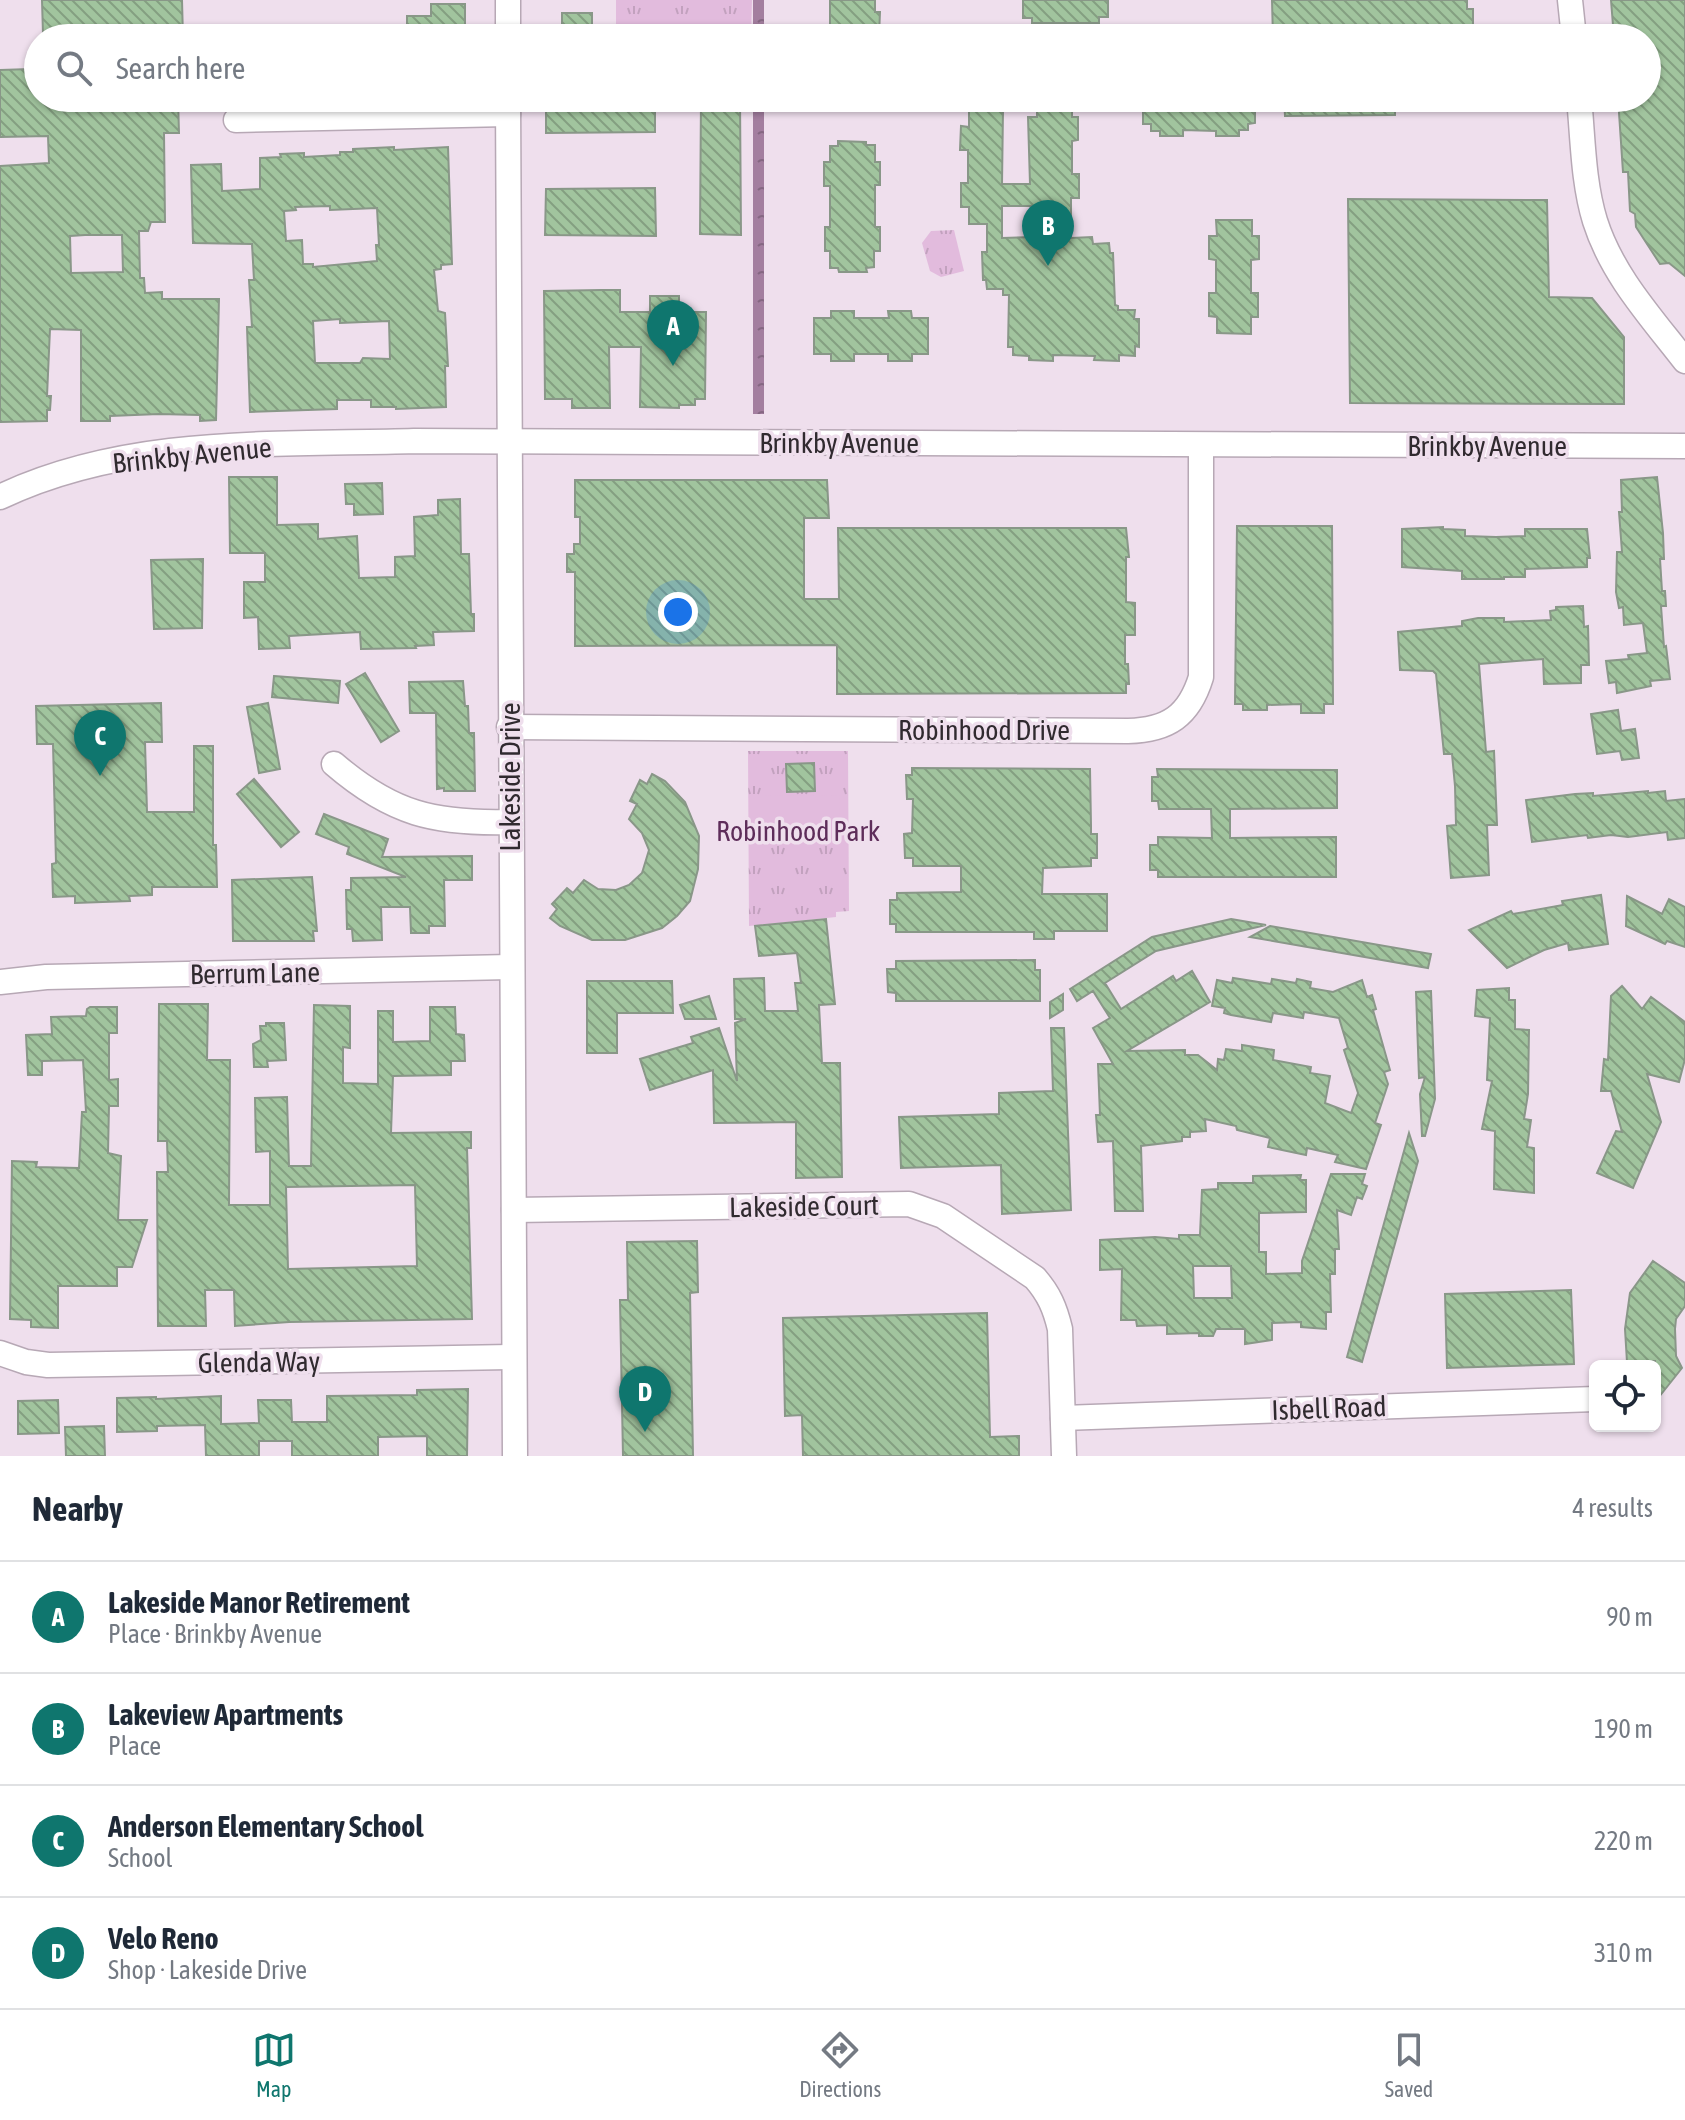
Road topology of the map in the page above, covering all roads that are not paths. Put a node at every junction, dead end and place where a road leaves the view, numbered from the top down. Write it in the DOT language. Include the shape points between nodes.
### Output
graph roads {
  1 [pos="508,0"];
  2 [pos="1570,0"];
  3 [pos="508,24"];
  4 [pos="1573,24"];
  5 [pos="391,112"];
  6 [pos="508,112"];
  7 [pos="1580,112"];
  8 [pos="236,120"];
  9 [pos="1685,361"];
  10 [pos="510,440"];
  11 [pos="1201,446"];
  12 [pos="1685,446"];
  13 [pos="0,497"];
  14 [pos="509,727"];
  15 [pos="334,764"];
  16 [pos="510,822"];
  17 [pos="510,967"];
  18 [pos="0,982"];
  19 [pos="514,1210"];
  20 [pos="514,1357"];
  21 [pos="2,1359"];
  22 [pos="1589,1399"];
  23 [pos="1063,1418"];
  24 [pos="515,1456"];
  25 [pos="1064,1456"];
  1 -- 3 [label="street"];
  2 -- 4 [label="street"];
  5 -- 8 [label="street"];
  6 -- 10 [label="street, Lakeside Drive"];
  7 -- 9 [label="street" via="1587,190 1605,247 1632,293"];
  10 -- 11 [label="street, Brinkby Avenue"];
  10 -- 13 [label="street, Brinkby Avenue" via="255,445 163,453 59,475"];
  10 -- 14 [label="street, Lakeside Drive"];
  11 -- 12 [label="street, Brinkby Avenue"];
  11 -- 14 [label="street, Robinhood Drive" via="1201,677 1187,708 1160,727"];
  14 -- 16 [label="street, Lakeside Drive"];
  15 -- 16 [label="street" via="382,799 435,819"];
  16 -- 17 [label="street, Lakeside Drive"];
  17 -- 18 [label="street, Berrum Lane"];
  17 -- 19 [label="street, Lakeside Drive"];
  19 -- 20 [label="street, Lakeside Drive"];
  19 -- 23 [label="street, Lakeside Court" via="909,1204 943,1216 1035,1278 1047,1292 1060,1329"];
  20 -- 21 [label="street, Glenda Way" via="48,1365"];
  20 -- 24 [label="street, Lakeside Drive"];
  22 -- 23 [label="street, Isbell Road"];
  23 -- 25 [label="street"];
}
